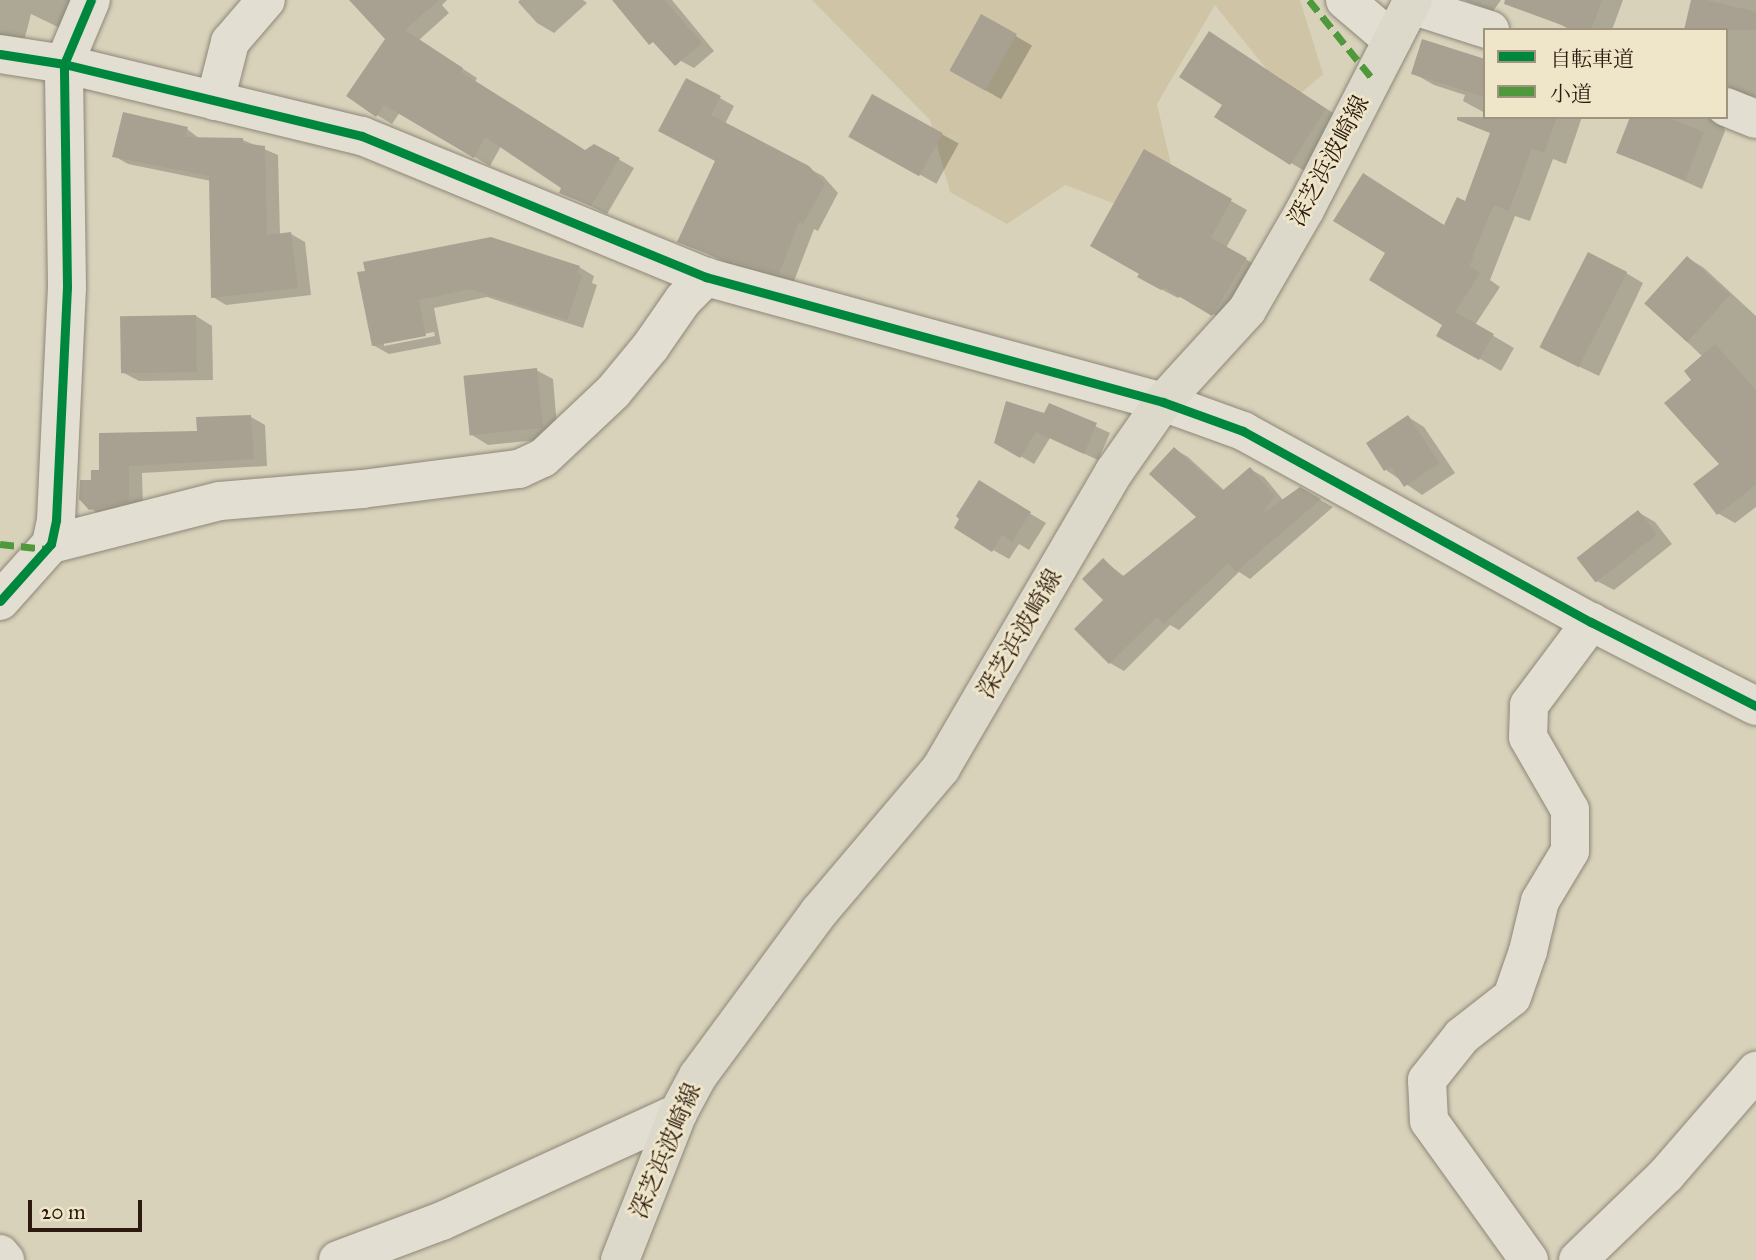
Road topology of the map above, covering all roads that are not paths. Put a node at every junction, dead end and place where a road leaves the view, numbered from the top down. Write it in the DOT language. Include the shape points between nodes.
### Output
graph roads {
  1 [pos="91,0"];
  2 [pos="266,0"];
  3 [pos="1345,0"];
  4 [pos="1412,2"];
  5 [pos="1484,28"];
  6 [pos="1392,40"];
  7 [pos="0,54"];
  8 [pos="64,64"];
  9 [pos="215,100"];
  10 [pos="1728,108"];
  11 [pos="1756,118"];
  12 [pos="706,277"];
  13 [pos="1163,402"];
  14 [pos="51,544"];
  15 [pos="0,601"];
  16 [pos="1591,622"];
  17 [pos="1756,706"];
  18 [pos="1756,1071"];
  19 [pos="678,1113"];
  20 [pos="0,1254"];
  21 [pos="5,1260"];
  22 [pos="338,1260"];
  23 [pos="620,1260"];
  24 [pos="1529,1260"];
  25 [pos="1578,1260"];
  1 -- 8 [label="street"];
  2 -- 9 [label="street" via="230,42"];
  3 -- 6 [label="street"];
  4 -- 5 [label="street"];
  4 -- 6 [label="main road, 深芝浜波崎線"];
  6 -- 13 [label="main road, 深芝浜波崎線" via="1305,210 1247,310"];
  7 -- 8 [label="street"];
  8 -- 9 [label="street"];
  8 -- 14 [label="street" via="67,287"];
  9 -- 12 [label="street" via="362,136"];
  10 -- 11 [label="street"];
  12 -- 13 [label="street"];
  12 -- 14 [label="street" via="683,300 614,392 543,458 519,469 220,501"];
  13 -- 16 [label="street" via="1243,431"];
  13 -- 19 [label="main road, 深芝浜波崎線" via="1114,472 941,768 819,912 698,1076"];
  14 -- 15 [label="street"];
  16 -- 17 [label="street"];
  16 -- 24 [label="street" via="1529,705 1528,737 1570,810 1570,851 1540,901 1512,997 1462,1037 1427,1080 1429,1121"];
  18 -- 25 [label="street" via="1666,1175"];
  19 -- 22 [label="street" via="442,1221"];
  19 -- 23 [label="main road, 深芝浜波崎線"];
  20 -- 21 [label="street"];
}
